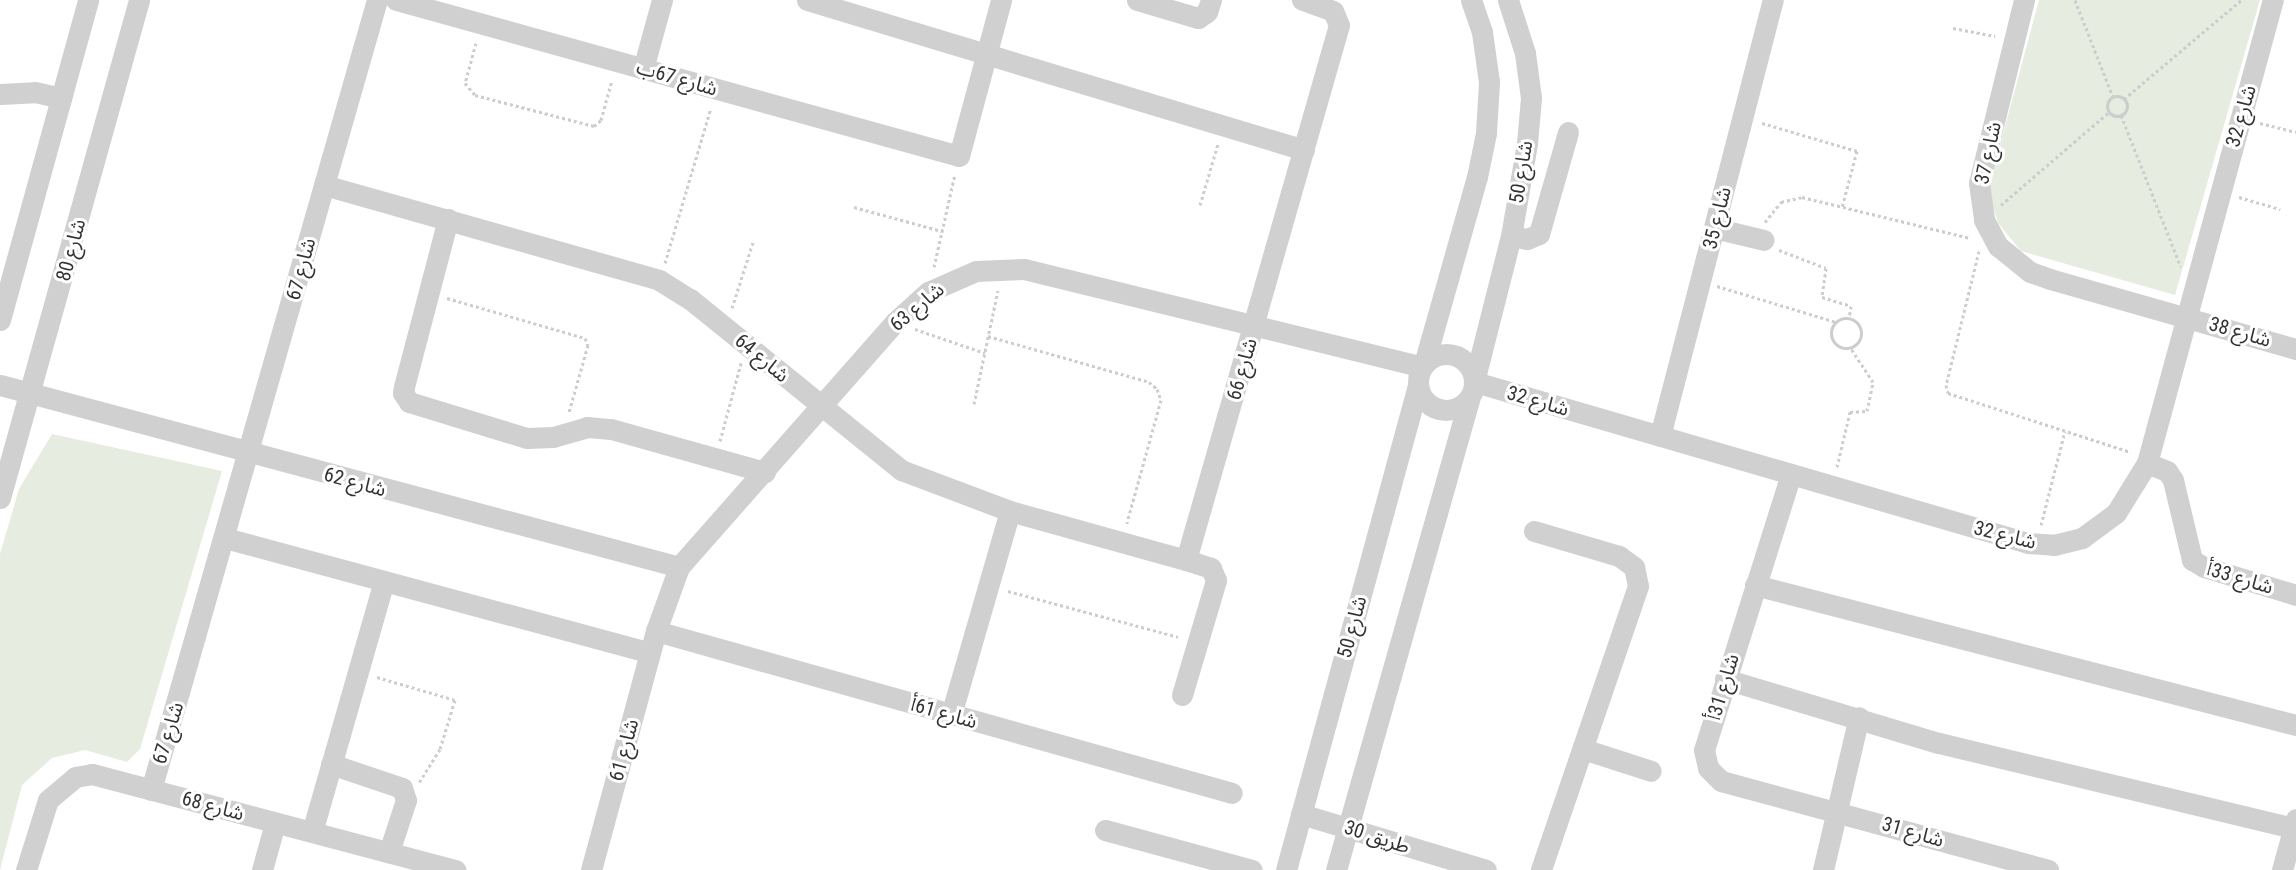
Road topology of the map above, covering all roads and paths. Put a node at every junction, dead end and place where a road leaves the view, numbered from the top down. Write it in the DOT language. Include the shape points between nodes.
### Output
graph roads {
  1 [pos="88,0"];
  2 [pos="139,0"];
  3 [pos="377,0"];
  4 [pos="396,0"];
  5 [pos="662,0"];
  6 [pos="807,0"];
  7 [pos="1001,0"];
  8 [pos="1137,0"];
  9 [pos="1210,0"];
  10 [pos="1302,0"];
  11 [pos="1471,0"];
  12 [pos="1508,0"];
  13 [pos="1773,0"];
  14 [pos="2025,0"];
  15 [pos="2074,0"];
  16 [pos="2241,0"];
  17 [pos="2273,0"];
  18 [pos="481,24"];
  19 [pos="1953,28"];
  20 [pos="2014,40"];
  21 [pos="986,52"];
  22 [pos="617,61"];
  23 [pos="644,69"];
  24 [pos="717,89"];
  25 [pos="0,94"];
  26 [pos="2113,97"];
  27 [pos="62,98"];
  28 [pos="2124,99"];
  29 [pos="2109,112"];
  30 [pos="2121,115"];
  31 [pos="1743,117"];
  32 [pos="2240,118"];
  33 [pos="1223,125"];
  34 [pos="1568,132"];
  35 [pos="2296,132"];
  36 [pos="1304,150"];
  37 [pos="959,156"];
  38 [pos="324,185"];
  39 [pos="2220,191"];
  40 [pos="1200,205"];
  41 [pos="854,207"];
  42 [pos="1842,207"];
  43 [pos="2280,209"];
  44 [pos="448,219"];
  45 [pos="1983,220"];
  46 [pos="1714,228"];
  47 [pos="942,231"];
  48 [pos="1511,236"];
  49 [pos="1764,240"];
  50 [pos="753,242"];
  51 [pos="1003,268"];
  52 [pos="659,280"];
  53 [pos="1700,281"];
  54 [pos="928,292"];
  55 [pos="429,293"];
  56 [pos="2191,293"];
  57 [pos="2185,316"];
  58 [pos="1849,319"];
  59 [pos="0,320"];
  60 [pos="1836,321"];
  61 [pos="895,322"];
  62 [pos="1255,326"];
  63 [pos="725,327"];
  64 [pos="988,336"];
  65 [pos="746,344"];
  66 [pos="1850,347"];
  67 [pos="2296,349"];
  68 [pos="985,353"];
  69 [pos="1421,372"];
  70 [pos="0,385"];
  71 [pos="1473,387"];
  72 [pos="32,394"];
  73 [pos="974,404"];
  74 [pos="821,407"];
  75 [pos="2065,431"];
  76 [pos="564,432"];
  77 [pos="1660,436"];
  78 [pos="250,454"];
  79 [pos="715,458"];
  80 [pos="2148,460"];
  81 [pos="765,472"];
  82 [pos="1791,474"];
  83 [pos="1832,486"];
  84 [pos="0,498"];
  85 [pos="1010,511"];
  86 [pos="1534,531"];
  87 [pos="225,538"];
  88 [pos="1121,542"];
  89 [pos="2037,544"];
  90 [pos="1186,560"];
  91 [pos="679,567"];
  92 [pos="384,581"];
  93 [pos="1755,585"];
  94 [pos="988,586"];
  95 [pos="2296,595"];
  96 [pos="656,631"];
  97 [pos="1197,642"];
  98 [pos="650,653"];
  99 [pos="358,672"];
  100 [pos="1725,679"];
  101 [pos="1182,695"];
  102 [pos="951,715"];
  103 [pos="1858,717"];
  104 [pos="2296,725"];
  105 [pos="1583,749"];
  106 [pos="332,764"];
  107 [pos="1652,771"];
  108 [pos="151,790"];
  109 [pos="405,791"];
  110 [pos="1232,793"];
  111 [pos="1838,810"];
  112 [pos="1301,814"];
  113 [pos="275,823"];
  114 [pos="2295,823"];
  115 [pos="1348,827"];
  116 [pos="1105,830"];
  117 [pos="312,832"];
  118 [pos="389,852"];
  119 [pos="26,870"];
  120 [pos="262,870"];
  121 [pos="456,870"];
  122 [pos="591,870"];
  123 [pos="1252,870"];
  124 [pos="1286,870"];
  125 [pos="1336,870"];
  126 [pos="1486,870"];
  127 [pos="1541,870"];
  128 [pos="1823,870"];
  129 [pos="2048,870"];
  130 [pos="2282,870"];
  1 -- 27 [label="street"];
  2 -- 72 [label="street, شارع 80"];
  3 -- 38 [label="street, شارع 67"];
  4 -- 18 [label="street, شارع 67ب"];
  5 -- 23 [label="street"];
  6 -- 21 [label="street"];
  7 -- 21 [label="street"];
  8 -- 9 [label="street" via="1198,18 1207,12"];
  10 -- 36 [label="street, شارع 66" via="1333,11 1339,25"];
  11 -- 69 [label="street, شارع 50" via="1482,32 1490,82 1486,133 1478,177"];
  12 -- 48 [label="street, شارع 50" via="1525,53 1531,98"];
  13 -- 31 [label="street, شارع 35"];
  14 -- 20 [label="street, شارع 37"];
  15 -- 26 [label="path"];
  16 -- 28 [label="path"];
  17 -- 32 [label="street, شارع 32"];
  18 -- 22 [label="street, شارع 67ب"];
  18 -- 22 [label="path" via="465,84 475,95 594,126 601,120"];
  19 -- 20 [label="path"];
  20 -- 45 [label="street, شارع 37" via="1979,183"];
  21 -- 33 [label="street"];
  21 -- 37 [label="street"];
  22 -- 23 [label="street, شارع 67ب"];
  23 -- 24 [label="street, شارع 67ب"];
  24 -- 37 [label="street, شارع 67ب"];
  24 -- 52 [label="path"];
  25 -- 27 [label="street" via="35,92"];
  26 -- 28 [label="path"];
  26 -- 29 [label="path" via="2107,104"];
  27 -- 59 [label="street"];
  28 -- 30 [label="path" via="2126,108"];
  29 -- 30 [label="path"];
  29 -- 45 [label="path"];
  30 -- 56 [label="path"];
  31 -- 42 [label="path" via="1857,151"];
  31 -- 46 [label="street, شارع 35"];
  32 -- 35 [label="path"];
  32 -- 39 [label="street, شارع 32"];
  33 -- 36 [label="street"];
  33 -- 40 [label="path"];
  34 -- 48 [label="street" via="1539,234 1527,239"];
  36 -- 62 [label="street, شارع 66"];
  37 -- 47 [label="path"];
  38 -- 44 [label="street, شارع 64"];
  38 -- 78 [label="street, شارع 67"];
  39 -- 43 [label="path"];
  39 -- 56 [label="street, شارع 32"];
  41 -- 47 [label="path"];
  42 -- 49 [label="path" via="1802,197 1781,202 1766,219"];
  42 -- 75 [label="path" via="1981,240 1947,389 1955,397"];
  44 -- 52 [label="street, شارع 64"];
  44 -- 55 [label="street"];
  45 -- 57 [label="street, شارع 37" via="1998,246 2030,272"];
  46 -- 49 [label="street"];
  46 -- 53 [label="street, شارع 35"];
  47 -- 54 [label="path"];
  48 -- 71 [label="street, شارع 50"];
  49 -- 58 [label="path" via="1794,258 1826,268 1822,297 1851,306"];
  50 -- 63 [label="path"];
  51 -- 54 [label="street, شارع 63" via="968,274"];
  51 -- 62 [label="street, شارع 63" via="1024,269"];
  51 -- 64 [label="path"];
  52 -- 63 [label="street, شارع 64"];
  53 -- 60 [label="path"];
  53 -- 77 [label="street, شارع 35"];
  54 -- 61 [label="street, شارع 63"];
  55 -- 76 [label="path" via="585,338 588,345"];
  55 -- 76 [label="street" via="404,387 405,398 414,405 527,438 553,437"];
  56 -- 57 [label="street, شارع 32"];
  57 -- 67 [label="street, شارع 38"];
  57 -- 80 [label="street, شارع 32"];
  58 -- 60 [label="path"];
  58 -- 66 [label="path" via="1857,323 1861,334"];
  60 -- 66 [label="path" via="1831,338 1839,346"];
  61 -- 68 [label="path"];
  61 -- 74 [label="street, شارع 63"];
  62 -- 69 [label="street, شارع 63"];
  62 -- 90 [label="street, شارع 66"];
  63 -- 65 [label="street, شارع 64"];
  64 -- 68 [label="path"];
  64 -- 88 [label="path" via="1149,382 1157,389 1161,400"];
  65 -- 74 [label="street, شارع 64"];
  65 -- 79 [label="path"];
  66 -- 83 [label="path" via="1873,382 1867,411 1850,412"];
  68 -- 73 [label="path"];
  69 -- 71 [label="street" via="1437,355 1454,354 1468,363"];
  69 -- 71 [label="street" via="1425,400 1439,409 1456,409"];
  69 -- 112 [label="street, شارع 50"];
  70 -- 72 [label="street, شارع 62"];
  71 -- 77 [label="street, شارع 32"];
  71 -- 115 [label="street, شارع 50"];
  72 -- 78 [label="street, شارع 62"];
  72 -- 84 [label="street, شارع 80"];
  74 -- 81 [label="street, شارع 63"];
  74 -- 85 [label="street, شارع 64" via="901,470"];
  75 -- 80 [label="path"];
  75 -- 89 [label="path"];
  76 -- 79 [label="street" via="588,427 611,429"];
  77 -- 82 [label="street, شارع 32"];
  78 -- 87 [label="street, شارع 67"];
  78 -- 91 [label="street, شارع 62"];
  79 -- 81 [label="street"];
  80 -- 89 [label="street, شارع 32" via="2126,500 2099,528 2082,538 2054,545"];
  80 -- 95 [label="street, شارع 33أ" via="2167,471 2173,480 2192,560"];
  81 -- 91 [label="street, شارع 63"];
  82 -- 83 [label="street, شارع 32"];
  82 -- 93 [label="street, شارع 31أ"];
  83 -- 89 [label="street, شارع 32"];
  85 -- 88 [label="street, شارع 64"];
  85 -- 94 [label="street"];
  86 -- 105 [label="street" via="1618,556 1635,567 1638,586"];
  87 -- 92 [label="street"];
  87 -- 108 [label="street, شارع 67"];
  88 -- 90 [label="street, شارع 64"];
  90 -- 97 [label="street" via="1208,566 1215,576"];
  91 -- 96 [label="street, شارع 63"];
  92 -- 98 [label="street"];
  92 -- 99 [label="street"];
  93 -- 100 [label="street, شارع 31أ"];
  93 -- 104 [label="street"];
  94 -- 97 [label="path"];
  94 -- 102 [label="street"];
  96 -- 98 [label="street, شارع 61"];
  96 -- 102 [label="street, شارع 61أ"];
  97 -- 101 [label="street"];
  98 -- 122 [label="street, شارع 61"];
  99 -- 106 [label="street"];
  99 -- 109 [label="path" via="455,700 432,766 421,781"];
  100 -- 103 [label="street"];
  100 -- 111 [label="street, شارع 31أ" via="1704,750 1714,776"];
  102 -- 110 [label="street, شارع 61أ"];
  103 -- 111 [label="street"];
  103 -- 114 [label="street" via="1939,743"];
  105 -- 107 [label="street"];
  105 -- 127 [label="street"];
  106 -- 109 [label="street" via="395,783"];
  106 -- 117 [label="street"];
  108 -- 113 [label="street, شارع 68"];
  108 -- 119 [label="street, شارع 68" via="92,774 75,777 60,786 48,800"];
  109 -- 118 [label="street" via="406,800"];
  111 -- 128 [label="street"];
  111 -- 129 [label="street, شارع 31"];
  112 -- 115 [label="street, طريق 30"];
  112 -- 124 [label="street, شارع 50"];
  113 -- 117 [label="street, شارع 68"];
  113 -- 120 [label="street"];
  114 -- 130 [label="street"];
  115 -- 125 [label="street, شارع 50"];
  115 -- 126 [label="street, طريق 30"];
  116 -- 123 [label="street"];
  117 -- 118 [label="street, شارع 68"];
  118 -- 121 [label="street, شارع 68"];
}
